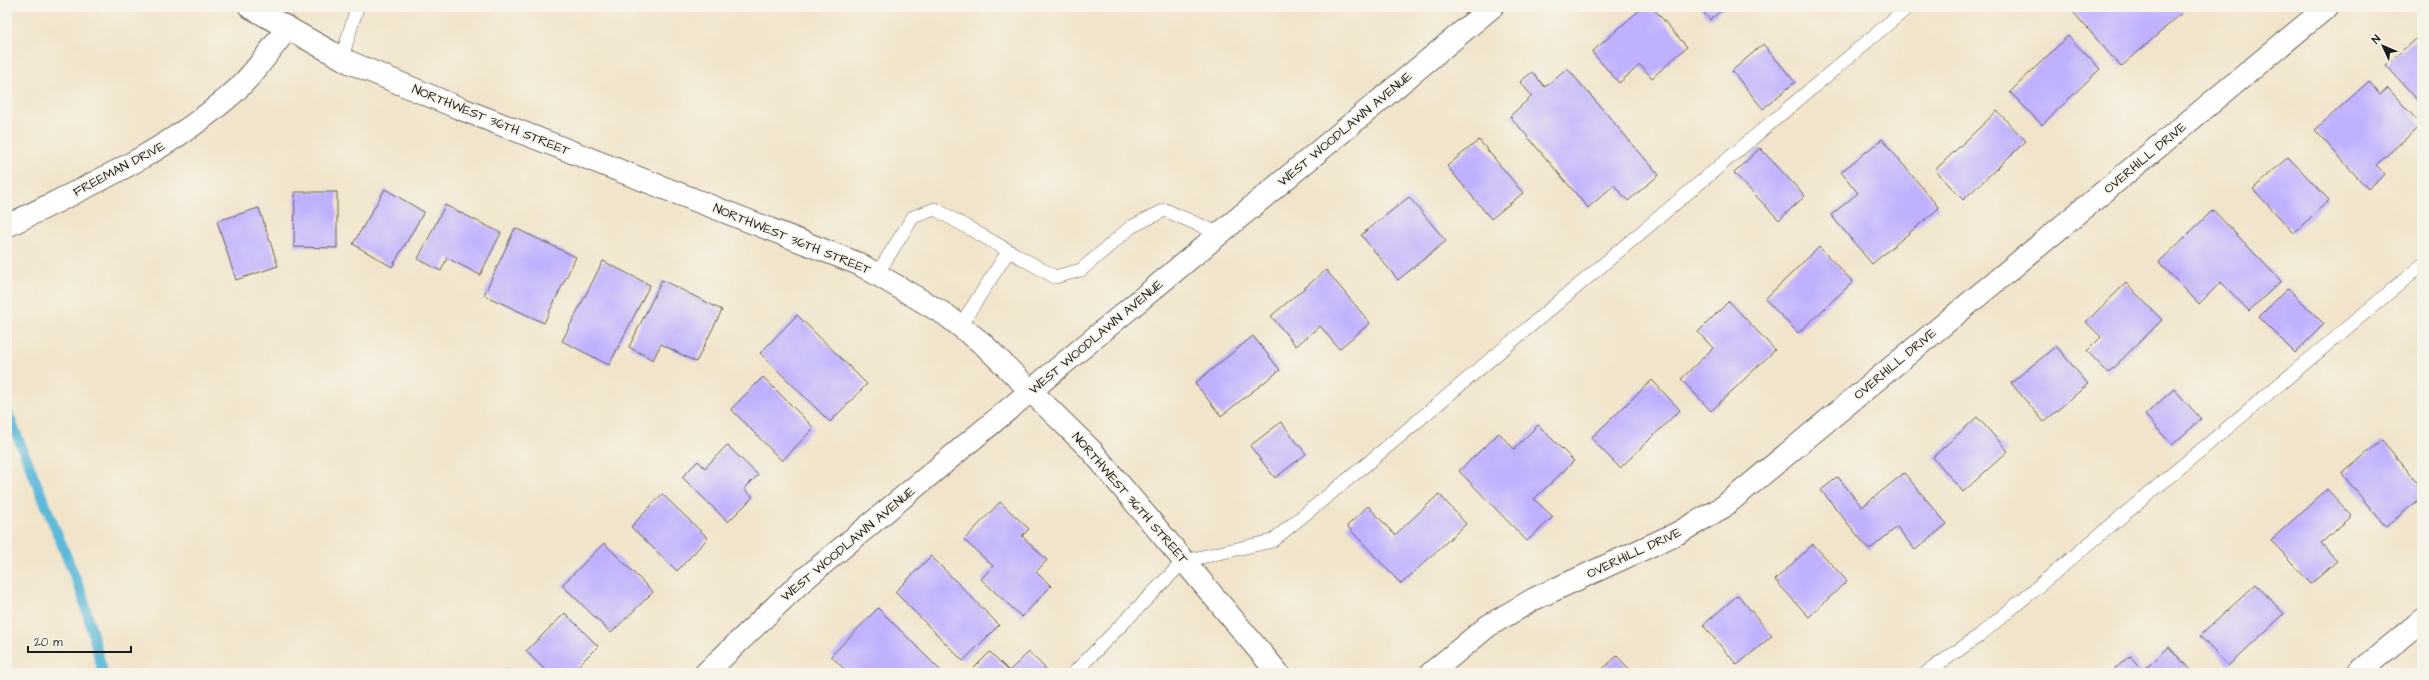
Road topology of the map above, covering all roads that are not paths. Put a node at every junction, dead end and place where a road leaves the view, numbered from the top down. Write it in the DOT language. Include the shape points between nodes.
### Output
graph roads {
  1 [pos="250,7"];
  2 [pos="358,7"];
  3 [pos="1908,7"];
  4 [pos="2327,7"];
  5 [pos="1490,8"];
  6 [pos="287,29"];
  7 [pos="342,58"];
  8 [pos="7,226"];
  9 [pos="1220,234"];
  10 [pos="1008,252"];
  11 [pos="2422,265"];
  12 [pos="877,274"];
  13 [pos="960,326"];
  14 [pos="1032,391"];
  15 [pos="1184,561"];
  16 [pos="2422,620"];
  17 [pos="706,673"];
  18 [pos="1074,673"];
  19 [pos="1278,673"];
  20 [pos="1432,673"];
  21 [pos="1926,673"];
  22 [pos="2358,673"];
  1 -- 6 [label="street, NORTHWEST 36TH STREET"];
  2 -- 7 [label="lane"];
  3 -- 15 [label="lane" via="1272,541"];
  4 -- 20 [label="street, OVERHILL DRIVE" via="1722,506 1678,533 1534,599 1488,626"];
  5 -- 9 [label="street, WEST WOODLAWN AVENUE"];
  6 -- 7 [label="street, NORTHWEST 36TH STREET"];
  6 -- 8 [label="street, FREEMAN DRIVE" via="234,93 195,125 148,156"];
  7 -- 12 [label="street, NORTHWEST 36TH STREET" via="459,108 859,264"];
  9 -- 10 [label="lane" via="1165,210 1132,227 1081,270 1055,277"];
  9 -- 14 [label="street, WEST WOODLAWN AVENUE"];
  10 -- 12 [label="lane" via="935,210 913,217"];
  10 -- 13 [label="lane"];
  11 -- 21 [label="lane" via="1986,630"];
  12 -- 13 [label="street, NORTHWEST 36TH STREET"];
  13 -- 14 [label="street, NORTHWEST 36TH STREET"];
  14 -- 15 [label="street, NORTHWEST 36TH STREET" via="1091,450"];
  14 -- 17 [label="street, WEST WOODLAWN AVENUE" via="801,582"];
  15 -- 18 [label="lane"];
  15 -- 19 [label="street, NORTHWEST 36TH STREET"];
  16 -- 22 [label="street"];
}
